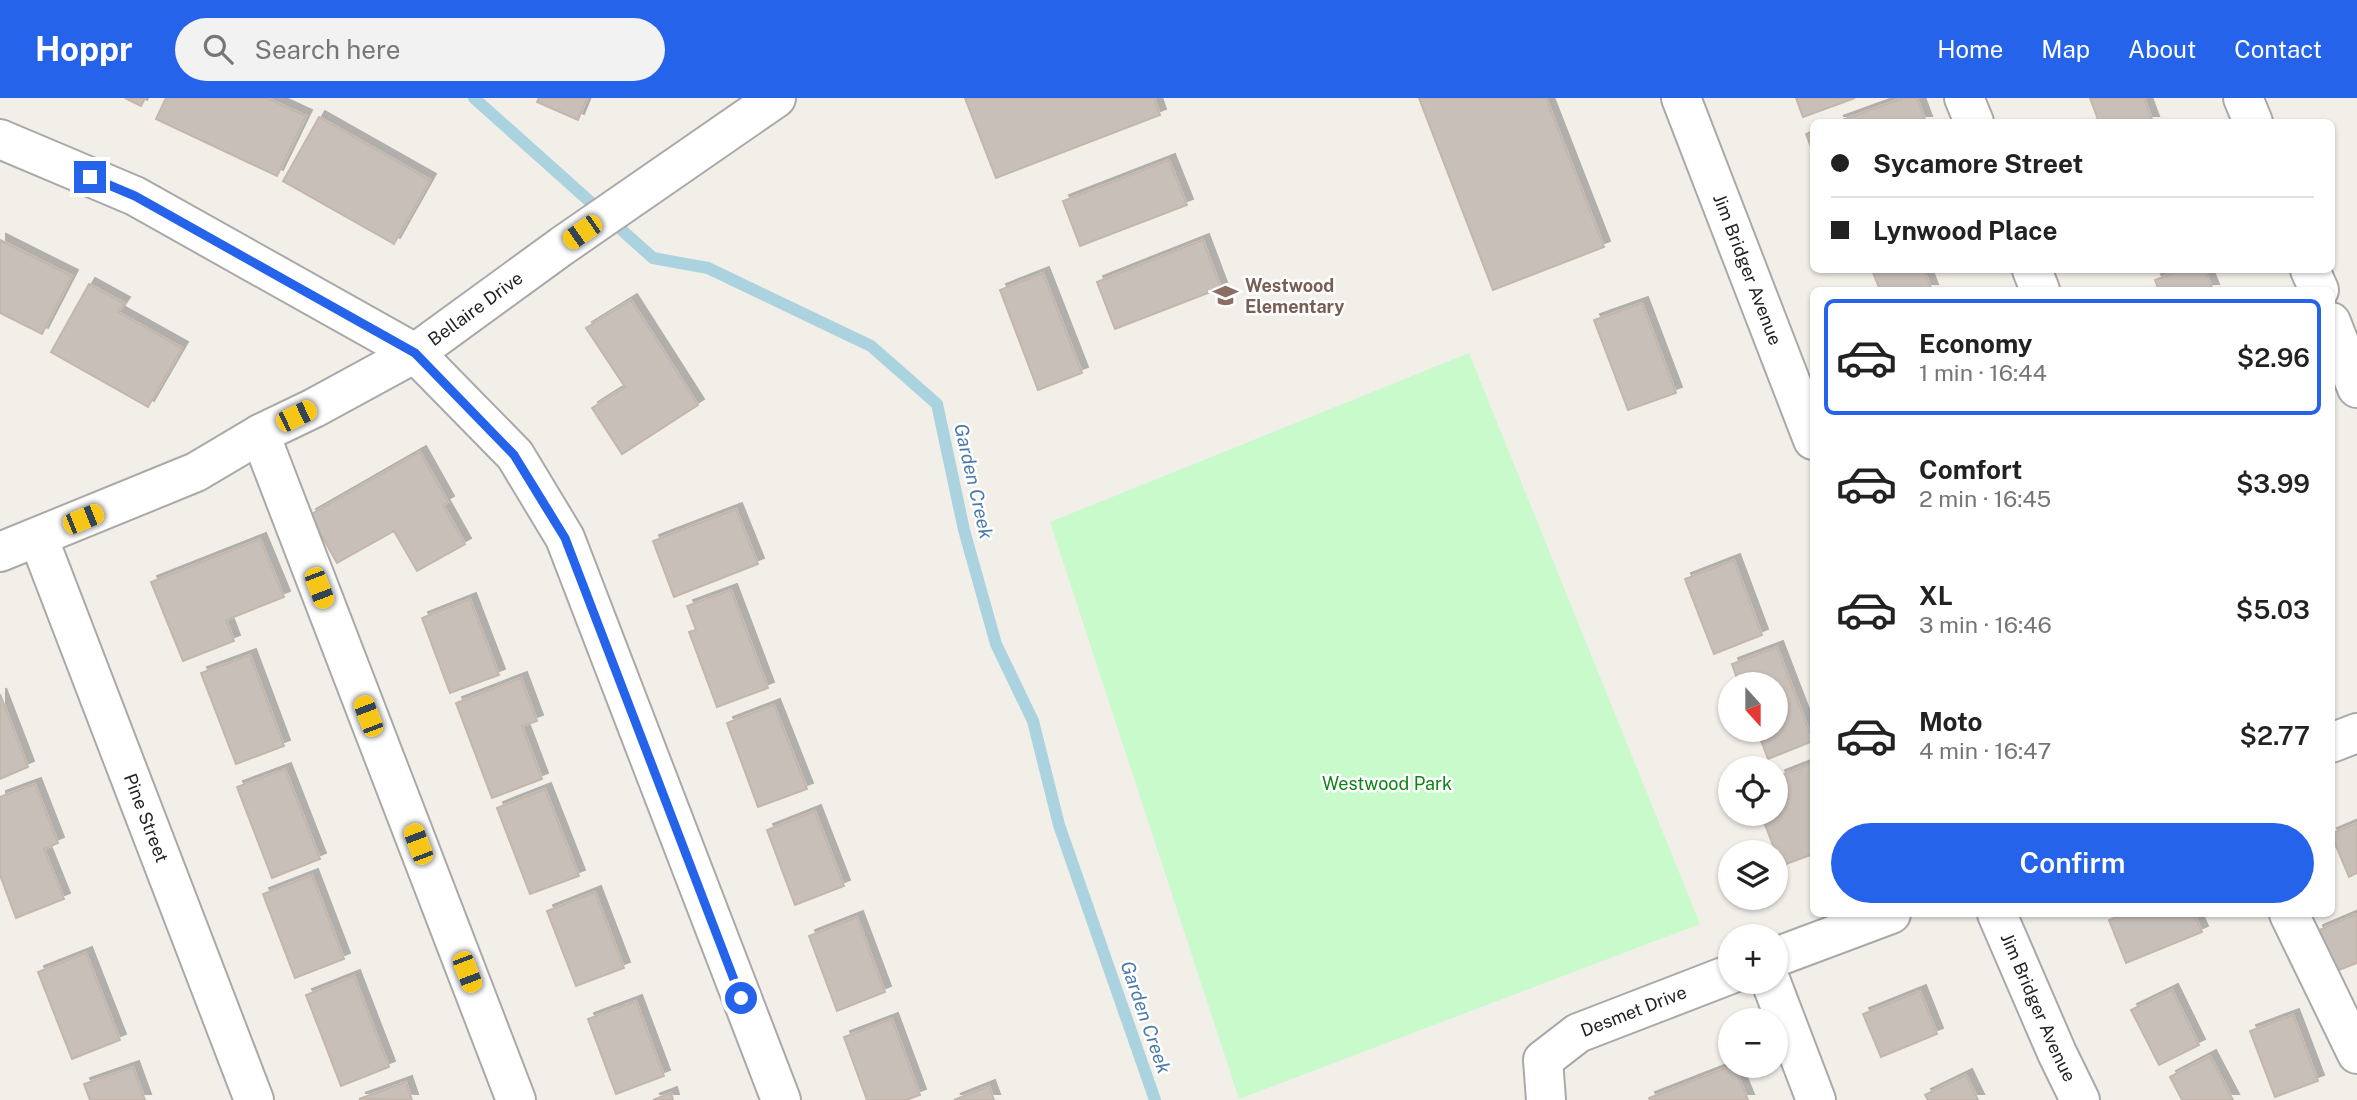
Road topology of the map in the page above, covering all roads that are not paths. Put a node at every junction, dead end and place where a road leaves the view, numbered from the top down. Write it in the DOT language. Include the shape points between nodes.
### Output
graph roads {
  1 [pos="776,98"];
  2 [pos="1681,98"];
  3 [pos="1964,98"];
  4 [pos="2243,98"];
  5 [pos="1973,119"];
  6 [pos="2252,119"];
  7 [pos="0,139"];
  8 [pos="2335,332"];
  9 [pos="415,353"];
  10 [pos="2357,388"];
  11 [pos="1810,432"];
  12 [pos="260,434"];
  13 [pos="38,537"];
  14 [pos="0,552"];
  15 [pos="2357,733"];
  16 [pos="2335,741"];
  17 [pos="1883,917"];
  18 [pos="1998,917"];
  19 [pos="2290,917"];
  20 [pos="1788,953"];
  21 [pos="1718,980"];
  22 [pos="1776,994"];
  23 [pos="2357,1054"];
  24 [pos="254,1100"];
  25 [pos="516,1100"];
  26 [pos="781,1100"];
  27 [pos="1546,1100"];
  28 [pos="1816,1100"];
  29 [pos="2080,1100"];
  1 -- 9 [label="street, Bellaire Drive"];
  2 -- 11 [label="street, Jim Bridger Avenue"];
  3 -- 5 [label="street"];
  4 -- 6 [label="street"];
  7 -- 9 [label="street" via="135,196"];
  8 -- 10 [label="street"];
  9 -- 12 [label="street, Bellaire Drive"];
  9 -- 26 [label="street" via="514,455 565,538"];
  12 -- 13 [label="street, Bellaire Drive" via="195,472"];
  12 -- 25 [label="street"];
  13 -- 14 [label="street, Bellaire Drive"];
  13 -- 24 [label="street, Pine Street"];
  15 -- 16 [label="street"];
  17 -- 20 [label="street"];
  18 -- 29 [label="street, Jim Bridger Avenue"];
  19 -- 23 [label="street"];
  21 -- 27 [label="street, Desmet Drive" via="1578,1033 1543,1060"];
  22 -- 28 [label="street"];
}
